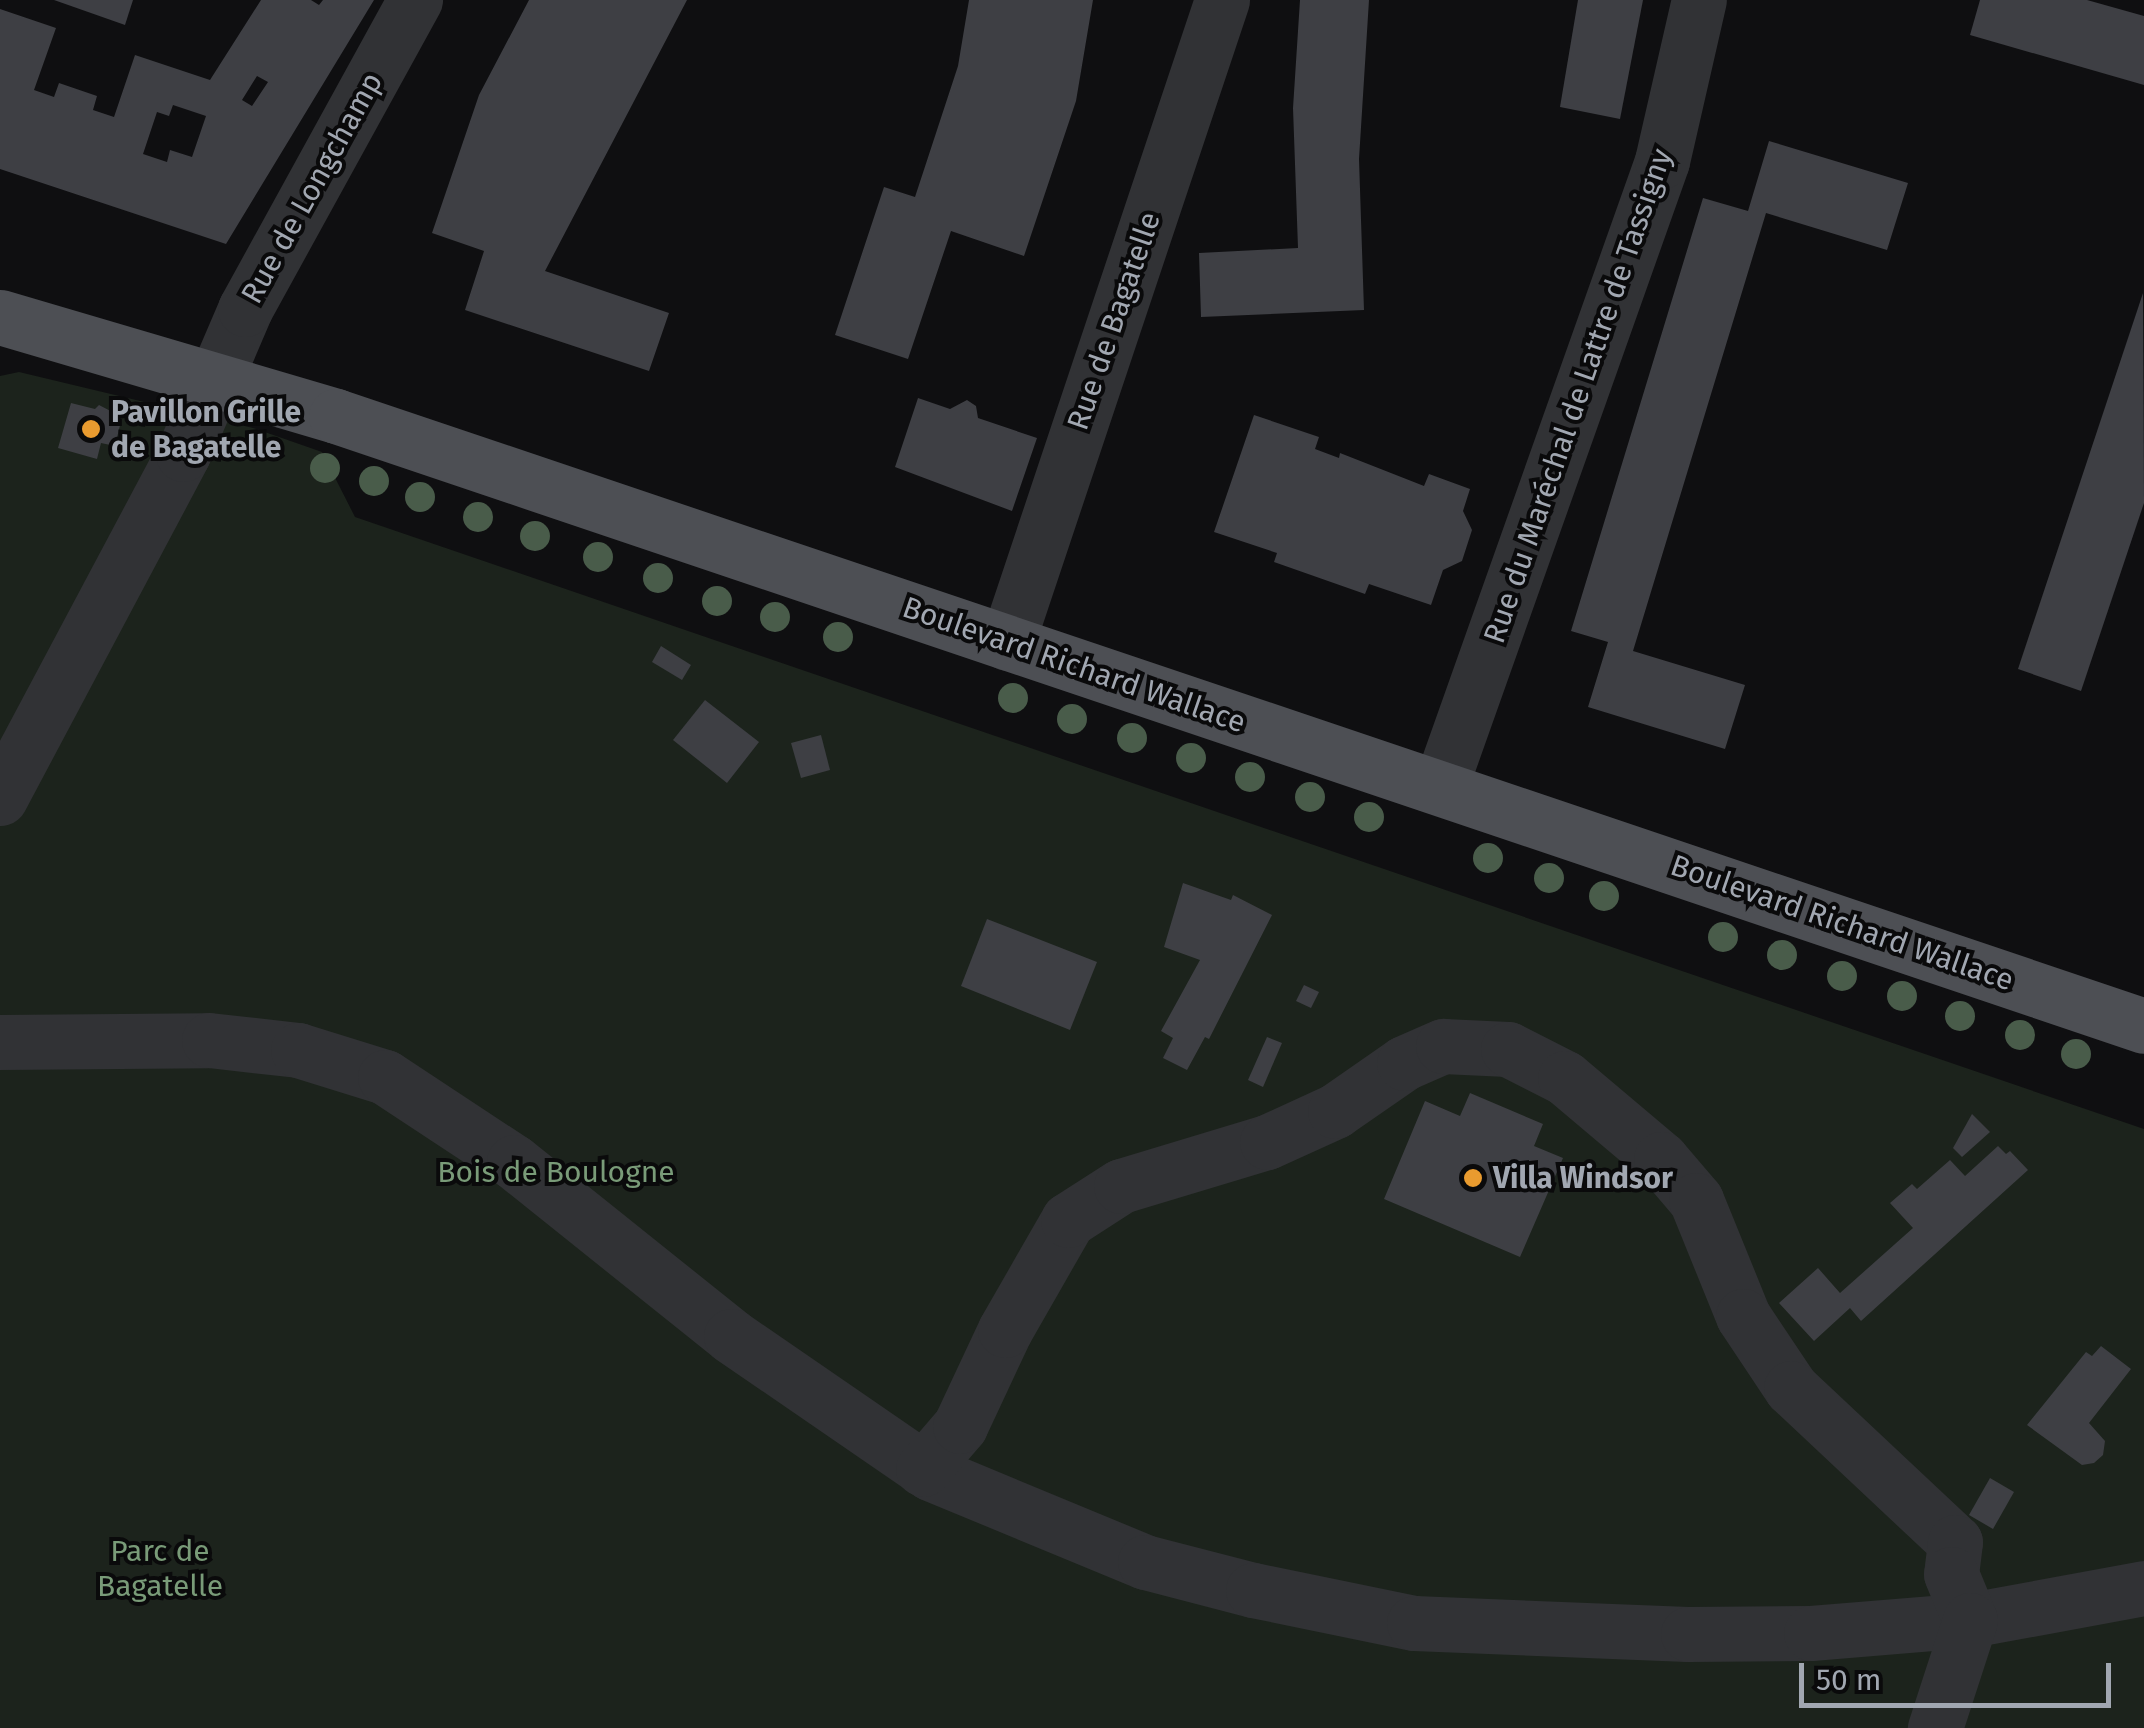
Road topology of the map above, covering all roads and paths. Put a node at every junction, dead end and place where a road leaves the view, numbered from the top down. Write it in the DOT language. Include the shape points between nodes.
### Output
graph roads {
  1 [pos="416,0"];
  2 [pos="1222,0"];
  3 [pos="1700,0"];
  4 [pos="0,317"];
  5 [pos="215,380"];
  6 [pos="1007,642"];
  7 [pos="1440,787"];
  8 [pos="0,798"];
  9 [pos="2144,1026"];
  10 [pos="0,1042"];
  11 [pos="68,1044"];
  12 [pos="0,1071"];
  13 [pos="923,1469"];
  14 [pos="2144,1588"];
  15 [pos="1970,1620"];
  16 [pos="1936,1728"];
  1 -- 5 [label="street, Rue de Longchamp" via="245,309"];
  2 -- 6 [label="street, Rue de Bagatelle"];
  3 -- 7 [label="street, Rue du Maréchal de Lattre de Tassigny" via="1662,162"];
  4 -- 5 [label="main road, Boulevard Richard Wallace"];
  5 -- 6 [label="main road, Boulevard Richard Wallace"];
  5 -- 8 [label="street, Rue de Longchamp" via="183,454"];
  6 -- 7 [label="main road, Boulevard Richard Wallace"];
  7 -- 9 [label="main road, Boulevard Richard Wallace"];
  10 -- 11 [label="street"];
  11 -- 12 [label="street"];
  11 -- 13 [label="street" via="209,1040 298,1050 385,1077 514,1162 731,1336"];
  13 -- 15 [label="street" via="1145,1562 1414,1623 1723,1634"];
  13 -- 15 [label="street" via="960,1426 1004,1330 1068,1220 1121,1186 1267,1142 1334,1111 1404,1063 1443,1046 1508,1049 1565,1078 1606,1110 1696,1200 1743,1316 1791,1388 1955,1542 1952,1574"];
  14 -- 15 [label="street"];
  15 -- 16 [label="street"];
}
